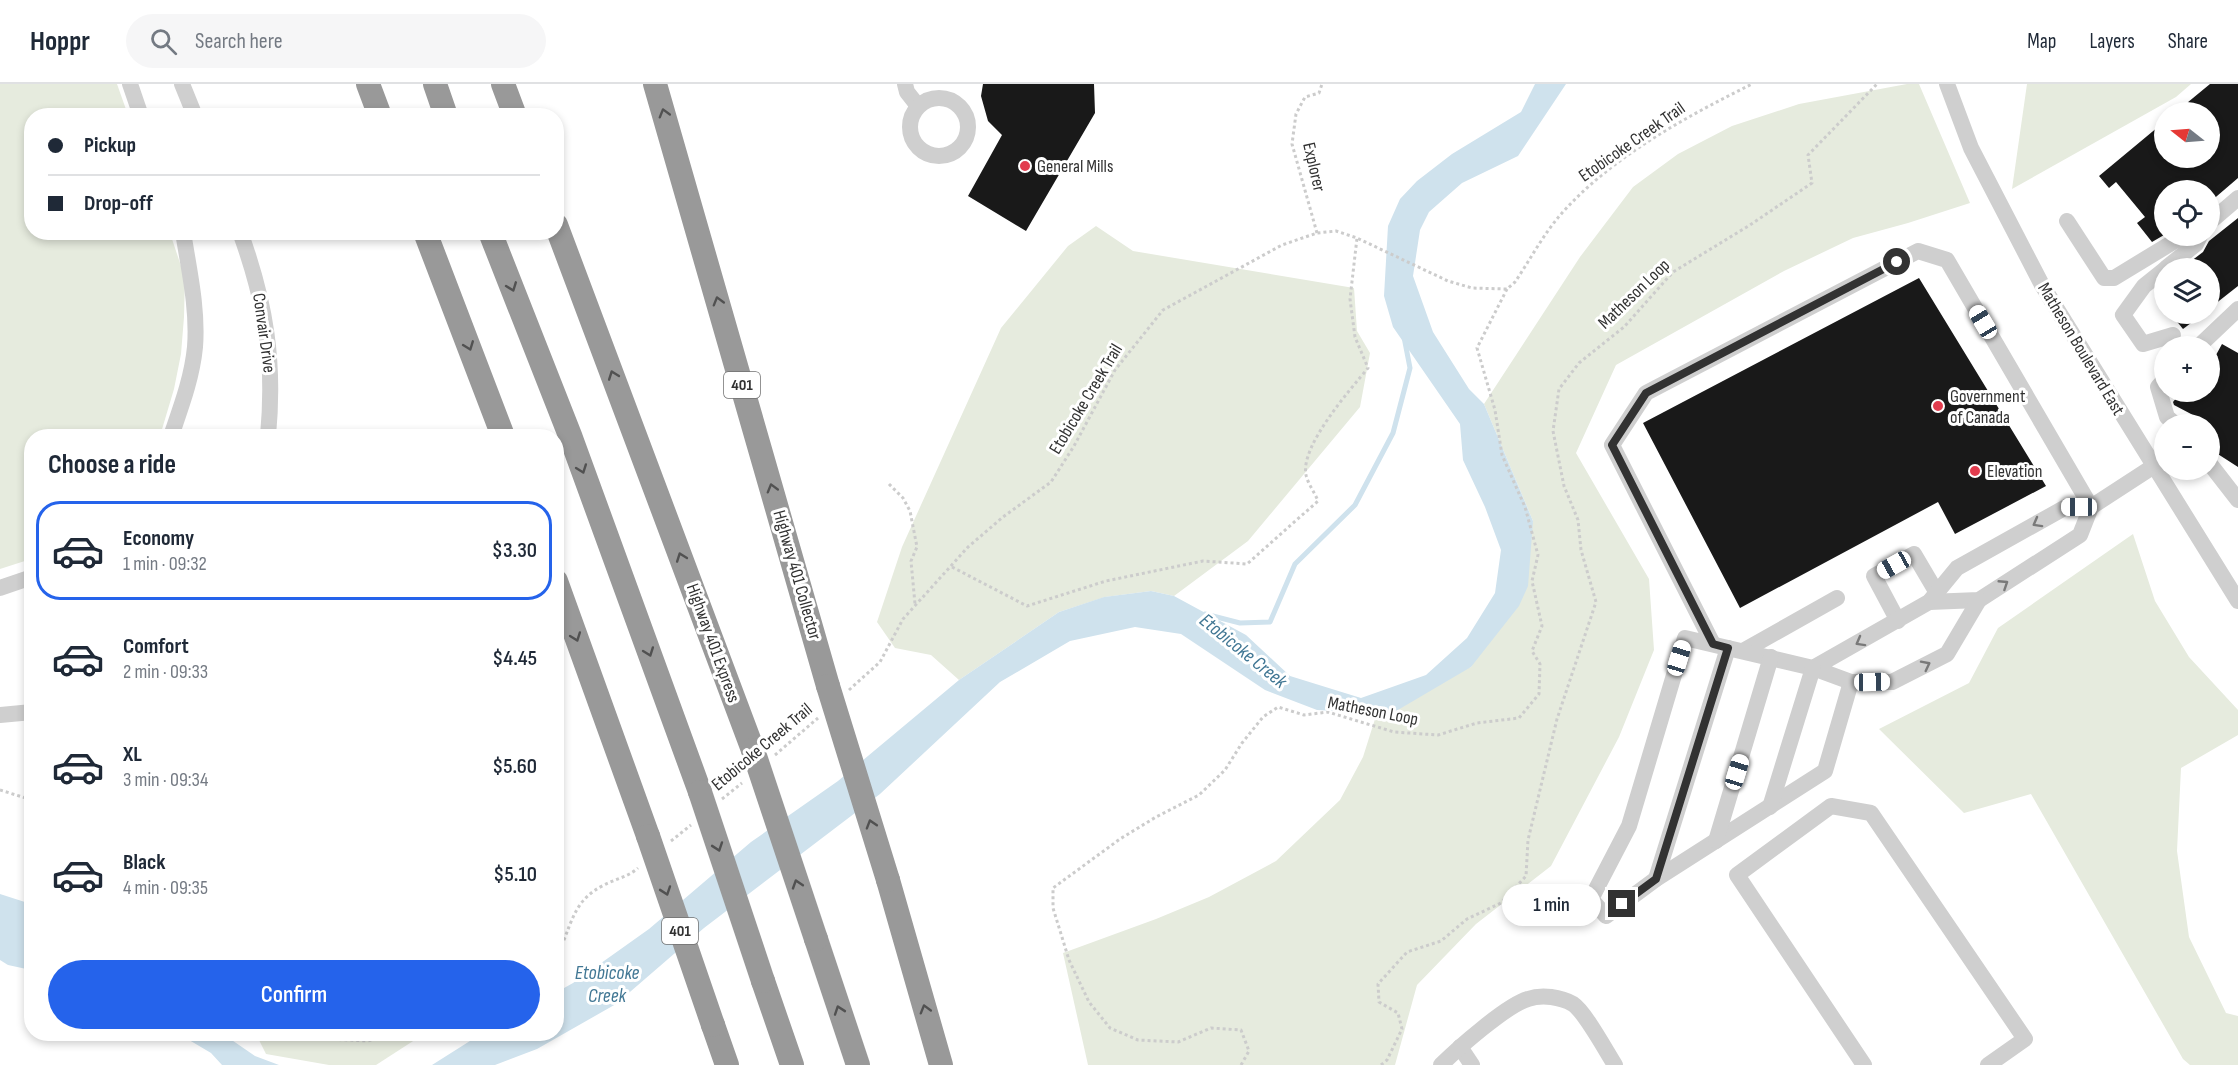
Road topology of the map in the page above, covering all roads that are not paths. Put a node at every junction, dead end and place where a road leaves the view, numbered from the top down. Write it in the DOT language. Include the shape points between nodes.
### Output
graph roads {
  1 [pos="129,84"];
  2 [pos="182,84"];
  3 [pos="368,84"];
  4 [pos="435,84"];
  5 [pos="503,84"];
  6 [pos="655,84"];
  7 [pos="905,84"];
  8 [pos="1947,84"];
  9 [pos="918,106"];
  10 [pos="138,108"];
  11 [pos="192,108"];
  12 [pos="378,108"];
  13 [pos="443,108"];
  14 [pos="512,108"];
  15 [pos="2238,198"];
  16 [pos="2220,213"];
  17 [pos="2067,221"];
  18 [pos="184,240"];
  19 [pos="243,240"];
  20 [pos="429,240"];
  21 [pos="493,240"];
  22 [pos="562,240"];
  23 [pos="2167,246"];
  24 [pos="2194,246"];
  25 [pos="2179,258"];
  26 [pos="2154,278"];
  27 [pos="2238,309"];
  28 [pos="2173,335"];
  29 [pos="2210,336"];
  30 [pos="173,429"];
  31 [pos="269,429"];
  32 [pos="500,429"];
  33 [pos="2154,466"];
  34 [pos="2220,477"];
  35 [pos="2163,480"];
  36 [pos="2238,498"];
  37 [pos="2091,507"];
  38 [pos="24,580"];
  39 [pos="0,588"];
  40 [pos="1933,597"];
  41 [pos="1837,598"];
  42 [pos="1979,600"];
  43 [pos="2238,601"];
  44 [pos="564,602"];
  45 [pos="1898,621"];
  46 [pos="1728,648"];
  47 [pos="1771,657"];
  48 [pos="1812,668"];
  49 [pos="1851,682"];
  50 [pos="24,713"];
  51 [pos="0,715"];
  52 [pos="1770,807"];
  53 [pos="1716,841"];
  54 [pos="1656,879"];
  55 [pos="1460,1047"];
  56 [pos="727,1065"];
  57 [pos="792,1065"];
  58 [pos="858,1065"];
  59 [pos="941,1065"];
  60 [pos="1441,1065"];
  61 [pos="1472,1065"];
  62 [pos="1614,1065"];
  63 [pos="1864,1065"];
  64 [pos="1988,1065"];
  1 -- 10 [label="street"];
  2 -- 11 [label="street"];
  3 -- 12 [label="highway"];
  4 -- 13 [label="highway"];
  5 -- 14 [label="highway"];
  59 -- 6 [label="highway, Highway 401 Collector / 401, one-way, bridge" via="836,690"];
  7 -- 9 [label="street"];
  8 -- 33 [label="street, Matheson Boulevard East" via="1971,148 2042,285"];
  15 -- 16 [label="street"];
  17 -- 23 [label="street" via="2104,278 2114,278"];
  18 -- 30 [label="street" via="195,305 195,347 188,386"];
  19 -- 31 [label="street, Convair Drive" via="260,294 268,336"];
  20 -- 32 [label="highway, one-way"];
  21 -- 57 [label="highway, one-way, bridge" via="710,796 763,981"];
  58 -- 22 [label="highway, Highway 401 Express, one-way, bridge" via="816,939 763,753"];
  24 -- 25 [label="street"];
  26 -- 28 [label="street" via="2123,315 2143,344"];
  27 -- 29 [label="street"];
  33 -- 37 [label="street"];
  34 -- 36 [label="street"];
  35 -- 43 [label="street, Matheson Boulevard East"];
  37 -- 40 [label="street, one-way" via="2066,507 1957,568"];
  42 -- 37 [label="street, one-way" via="2080,535"];
  37 -- 46 [label="street" via="1947,260 1918,251 1646,393 1612,445"];
  38 -- 39 [label="street"];
  40 -- 42 [label="street"];
  40 -- 45 [label="street"];
  40 -- 45 [label="street" via="1914,554 1874,576"];
  41 -- 46 [label="street"];
  49 -- 42 [label="street, one-way" via="1892,682 1947,654"];
  44 -- 56 [label="highway, 401, one-way, bridge" via="658,840"];
  45 -- 48 [label="street, one-way"];
  46 -- 47 [label="street"];
  46 -- 54 [label="street"];
  46 -- 54 [label="street" via="1685,638 1629,826 1591,899 1606,916"];
  47 -- 48 [label="street"];
  47 -- 53 [label="street"];
  48 -- 49 [label="street"];
  48 -- 52 [label="street"];
  49 -- 52 [label="street" via="1825,771"];
  50 -- 51 [label="street"];
  52 -- 53 [label="street"];
  53 -- 54 [label="street"];
  55 -- 60 [label="street"];
  55 -- 61 [label="street"];
  55 -- 62 [label="street" via="1513,1006 1542,996 1575,1005"];
  63 -- 64 [label="street" via="1737,875 1830,806 1870,813 2025,1039"];
}
